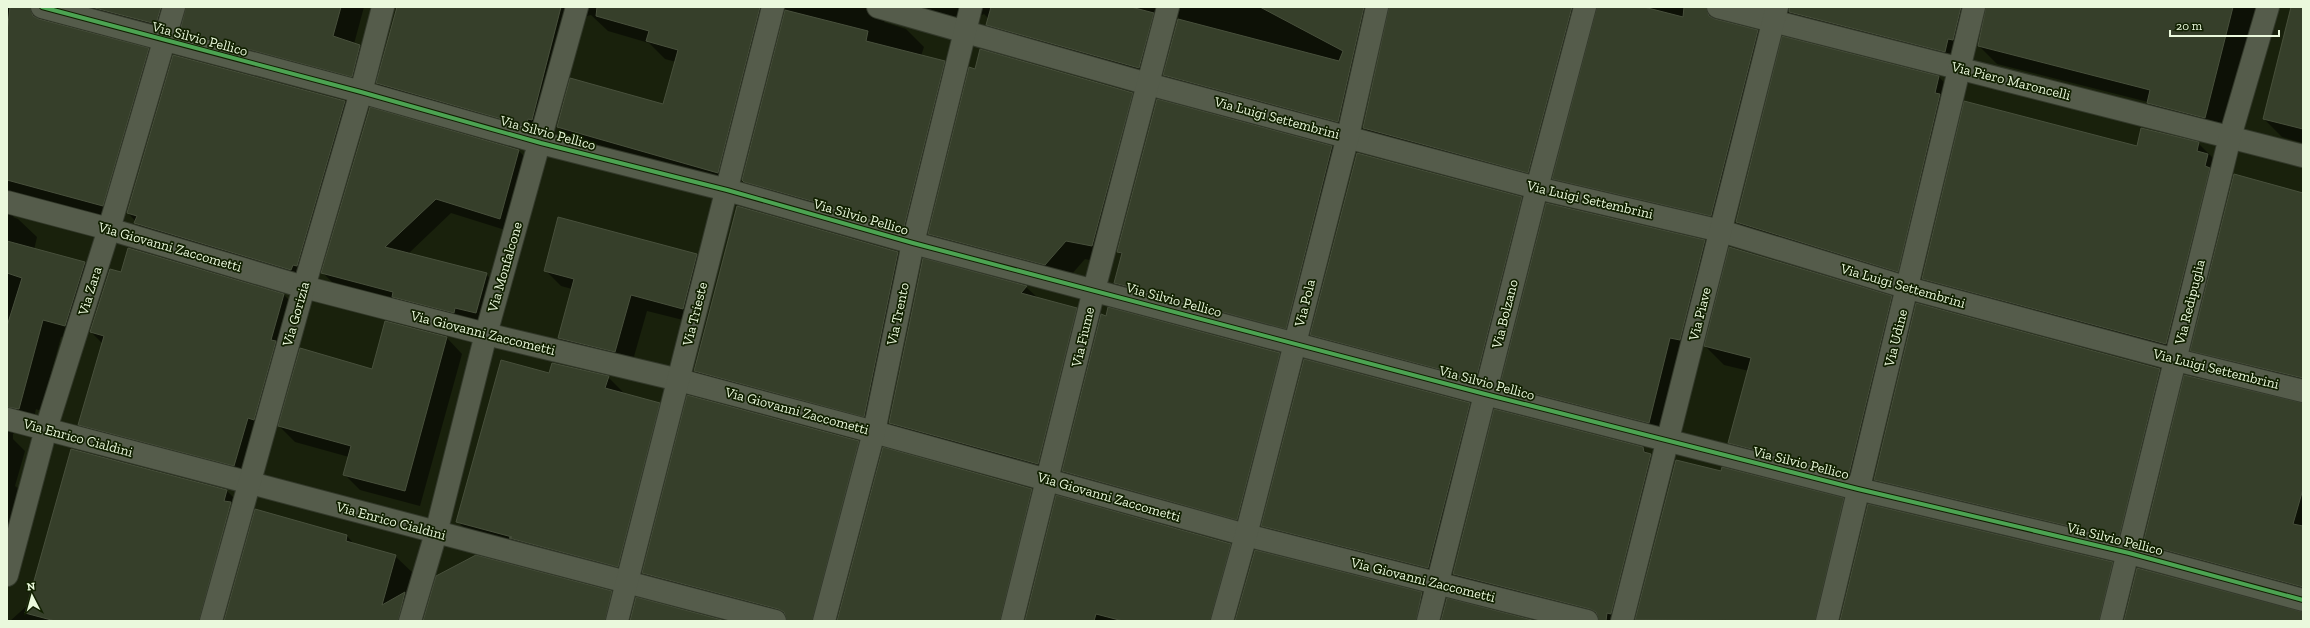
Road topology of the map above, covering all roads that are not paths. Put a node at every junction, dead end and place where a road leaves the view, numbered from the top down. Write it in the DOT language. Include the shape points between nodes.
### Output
graph roads {
  1 [pos="42,7"];
  2 [pos="174,7"];
  3 [pos="383,7"];
  4 [pos="577,7"];
  5 [pos="773,7"];
  6 [pos="878,7"];
  7 [pos="971,7"];
  8 [pos="1168,7"];
  9 [pos="1377,7"];
  10 [pos="1585,7"];
  11 [pos="1718,7"];
  12 [pos="1974,7"];
  13 [pos="2268,7"];
  14 [pos="1775,14"];
  15 [pos="964,32"];
  16 [pos="164,41"];
  17 [pos="1960,68"];
  18 [pos="1148,84"];
  19 [pos="362,92"];
  20 [pos="1348,136"];
  21 [pos="2230,137"];
  22 [pos="541,143"];
  23 [pos="2303,156"];
  24 [pos="1537,188"];
  25 [pos="727,190"];
  26 [pos="7,202"];
  27 [pos="109,229"];
  28 [pos="1720,231"];
  29 [pos="913,243"];
  30 [pos="304,287"];
  31 [pos="1908,288"];
  32 [pos="1094,290"];
  33 [pos="486,334"];
  34 [pos="1294,343"];
  35 [pos="2176,360"];
  36 [pos="678,380"];
  37 [pos="2303,391"];
  38 [pos="1485,394"];
  39 [pos="7,419"];
  40 [pos="46,430"];
  41 [pos="874,432"];
  42 [pos="1668,440"];
  43 [pos="1048,480"];
  44 [pos="249,484"];
  45 [pos="1858,489"];
  46 [pos="436,533"];
  47 [pos="1246,535"];
  48 [pos="2129,554"];
  49 [pos="7,575"];
  50 [pos="627,582"];
  51 [pos="1439,584"];
  52 [pos="2303,600"];
  53 [pos="211,621"];
  54 [pos="410,621"];
  55 [pos="617,621"];
  56 [pos="775,621"];
  57 [pos="824,621"];
  58 [pos="1012,621"];
  59 [pos="1222,621"];
  60 [pos="1428,621"];
  61 [pos="1587,621"];
  62 [pos="1622,621"];
  63 [pos="1826,621"];
  64 [pos="2111,621"];
  1 -- 16 [label="street, Via Silvio Pellico"];
  2 -- 16 [label="street, Via Zara"];
  3 -- 19 [label="street, Via Gorizia"];
  4 -- 22 [label="street, Via Monfalcone"];
  5 -- 25 [label="street, Via Trieste"];
  6 -- 15 [label="street, Via Luigi Settembrini"];
  7 -- 15 [label="street, Via Trento"];
  8 -- 18 [label="street, Via Fiume"];
  9 -- 20 [label="street, Via Pola"];
  10 -- 24 [label="street, Via Bolzano"];
  11 -- 14 [label="street, Via Piero Maroncelli"];
  12 -- 17 [label="street, Via Udine"];
  13 -- 21 [label="street, Via Redipuglia"];
  14 -- 17 [label="street, Via Piero Maroncelli"];
  14 -- 28 [label="street, Via Piave"];
  15 -- 18 [label="street, Via Luigi Settembrini"];
  15 -- 29 [label="street, Via Trento"];
  16 -- 19 [label="street, Via Silvio Pellico"];
  16 -- 27 [label="street, Via Zara"];
  17 -- 21 [label="street, Via Piero Maroncelli"];
  17 -- 31 [label="street, Via Udine"];
  18 -- 20 [label="street, Via Luigi Settembrini"];
  18 -- 32 [label="street, Via Fiume"];
  19 -- 22 [label="street, Via Silvio Pellico"];
  19 -- 30 [label="street, Via Gorizia"];
  20 -- 24 [label="street, Via Luigi Settembrini"];
  20 -- 34 [label="street, Via Pola"];
  21 -- 23 [label="street, Via Piero Maroncelli"];
  21 -- 35 [label="street, Via Redipuglia"];
  22 -- 25 [label="street, Via Silvio Pellico"];
  22 -- 33 [label="street, Via Monfalcone"];
  24 -- 28 [label="street, Via Luigi Settembrini"];
  24 -- 38 [label="street, Via Bolzano"];
  25 -- 29 [label="street, Via Silvio Pellico"];
  25 -- 36 [label="street, Via Trieste"];
  26 -- 27 [label="street, Via Giovanni Zaccometti"];
  27 -- 30 [label="street, Via Giovanni Zaccometti"];
  27 -- 40 [label="street, Via Zara"];
  28 -- 31 [label="street, Via Luigi Settembrini"];
  28 -- 42 [label="street, Via Piave"];
  29 -- 32 [label="street, Via Silvio Pellico"];
  29 -- 41 [label="street, Via Trento"];
  30 -- 33 [label="street, Via Giovanni Zaccometti"];
  30 -- 44 [label="street, Via Gorizia"];
  31 -- 35 [label="street, Via Luigi Settembrini"];
  31 -- 45 [label="street, Via Udine"];
  32 -- 34 [label="street, Via Silvio Pellico"];
  32 -- 43 [label="street, Via Fiume"];
  33 -- 36 [label="street, Via Giovanni Zaccometti"];
  33 -- 46 [label="street, Via Monfalcone"];
  34 -- 38 [label="street, Via Silvio Pellico"];
  34 -- 47 [label="street, Via Pola"];
  35 -- 37 [label="street, Via Luigi Settembrini"];
  35 -- 48 [label="street, Via Redipuglia"];
  36 -- 41 [label="street, Via Giovanni Zaccometti"];
  36 -- 50 [label="street, Via Trieste"];
  38 -- 42 [label="street, Via Silvio Pellico"];
  38 -- 51 [label="street, Via Bolzano"];
  39 -- 40 [label="street, Via Enrico Cialdini"];
  40 -- 44 [label="street, Via Enrico Cialdini"];
  40 -- 49 [label="street, Via Zara"];
  41 -- 43 [label="street, Via Giovanni Zaccometti"];
  41 -- 57 [label="street, Via Trento"];
  42 -- 45 [label="street, Via Silvio Pellico"];
  42 -- 62 [label="street, Via Piave"];
  43 -- 47 [label="street, Via Giovanni Zaccometti"];
  43 -- 58 [label="street, Via Fiume"];
  44 -- 46 [label="street, Via Enrico Cialdini"];
  44 -- 53 [label="street, Via Gorizia"];
  45 -- 48 [label="street, Via Silvio Pellico"];
  45 -- 63 [label="street, Via Udine"];
  46 -- 50 [label="street, Via Enrico Cialdini"];
  46 -- 54 [label="street, Via Monfalcone"];
  47 -- 51 [label="street, Via Giovanni Zaccometti"];
  47 -- 59 [label="street, Via Pola"];
  48 -- 52 [label="street, Via Silvio Pellico"];
  48 -- 64 [label="street, Via Redipuglia"];
  50 -- 55 [label="street, Via Trieste"];
  50 -- 56 [label="street, Via Enrico Cialdini"];
  51 -- 60 [label="street, Via Bolzano"];
  51 -- 61 [label="street, Via Giovanni Zaccometti"];
}
